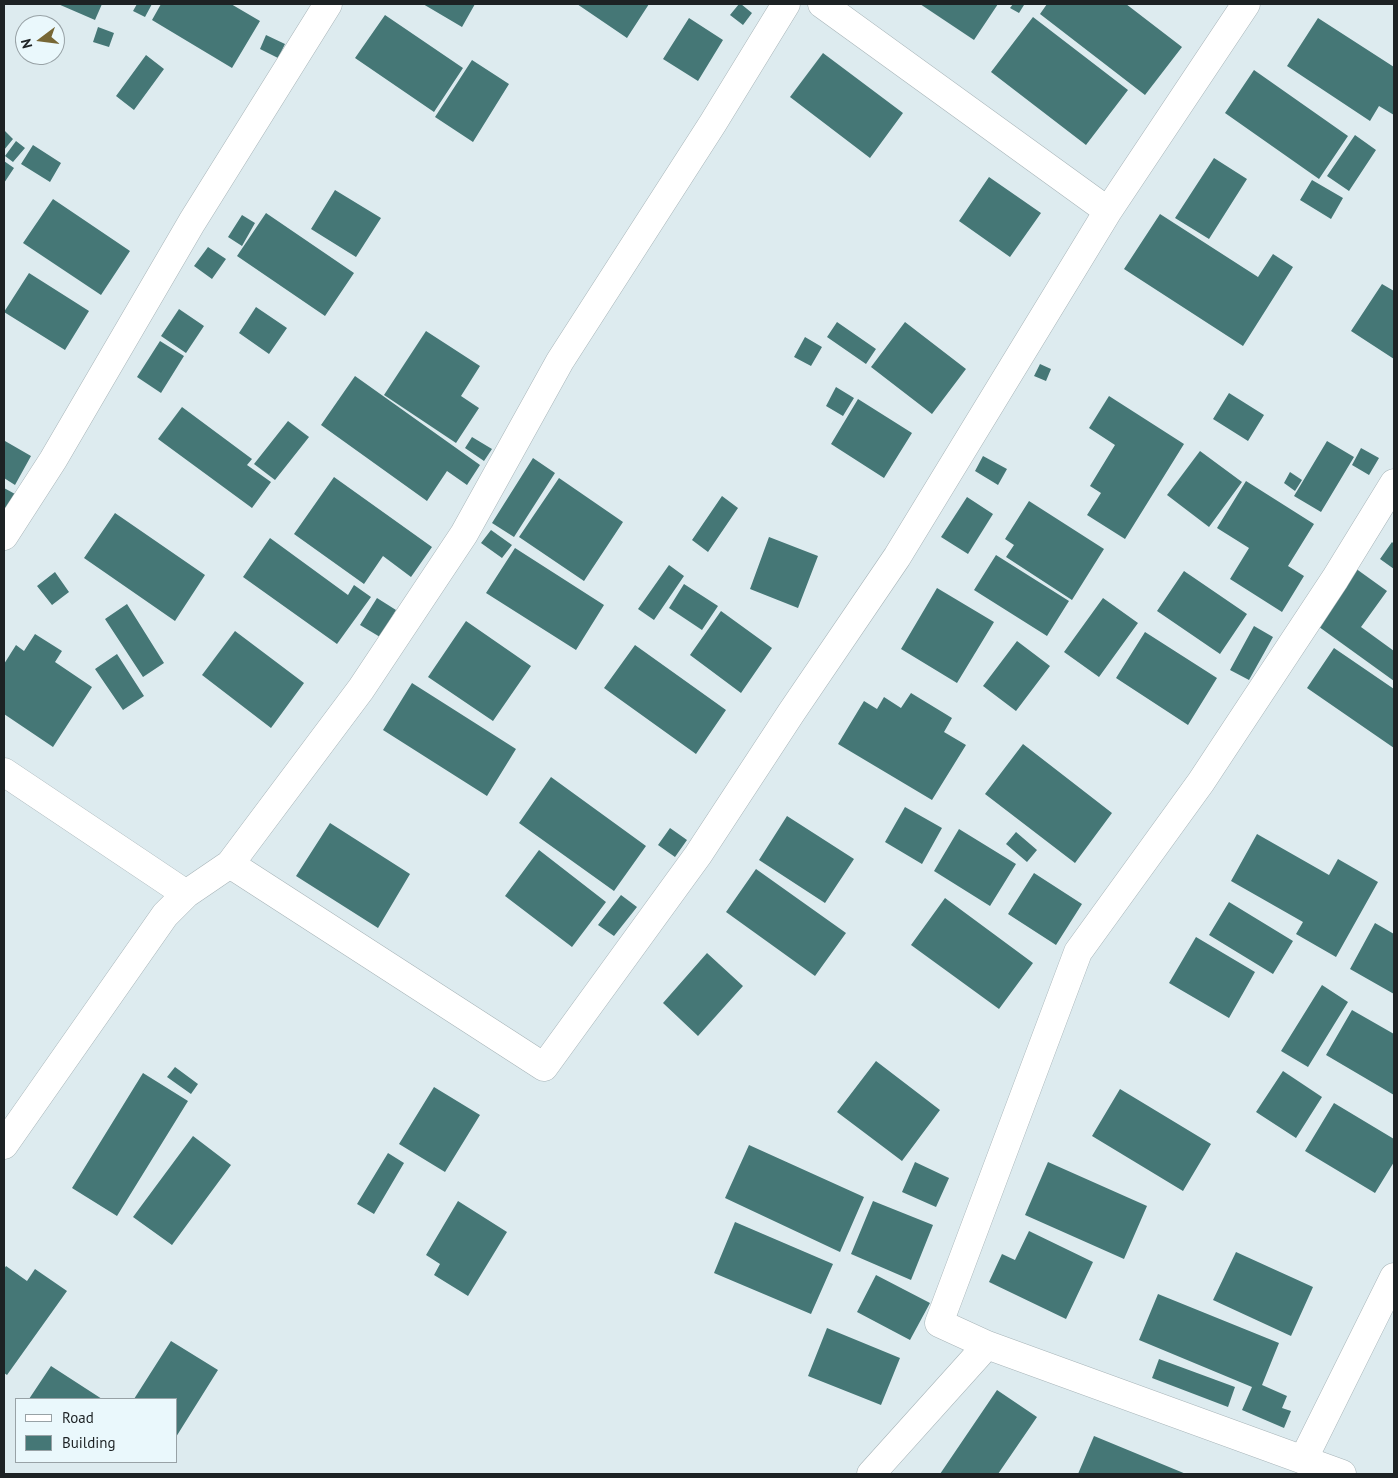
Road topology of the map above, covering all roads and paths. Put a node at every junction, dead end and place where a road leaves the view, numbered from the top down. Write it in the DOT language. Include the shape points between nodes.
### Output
graph roads {
  1 [pos="328,4"];
  2 [pos="786,4"];
  3 [pos="822,4"];
  4 [pos="1246,4"];
  5 [pos="1108,211"];
  6 [pos="1394,482"];
  7 [pos="4,536"];
  8 [pos="4,772"];
  9 [pos="230,864"];
  10 [pos="186,894"];
  11 [pos="4,1145"];
  12 [pos="1394,1277"];
  13 [pos="987,1345"];
  14 [pos="1303,1460"];
  15 [pos="870,1474"];
  16 [pos="1342,1474"];
  1 -- 7 [label="street" via="192,222 53,460"];
  2 -- 9 [label="street" via="560,361 464,534 362,689"];
  3 -- 5 [label="street"];
  4 -- 5 [label="street"];
  5 -- 9 [label="street" via="897,557 698,856 544,1068"];
  6 -- 13 [label="street" via="1336,579 1201,782 1078,952 939,1323"];
  8 -- 10 [label="street"];
  9 -- 10 [label="street"];
  10 -- 11 [label="street" via="165,915"];
  12 -- 14 [label="street"];
  13 -- 14 [label="street"];
  13 -- 15 [label="street"];
  14 -- 16 [label="street"];
}
